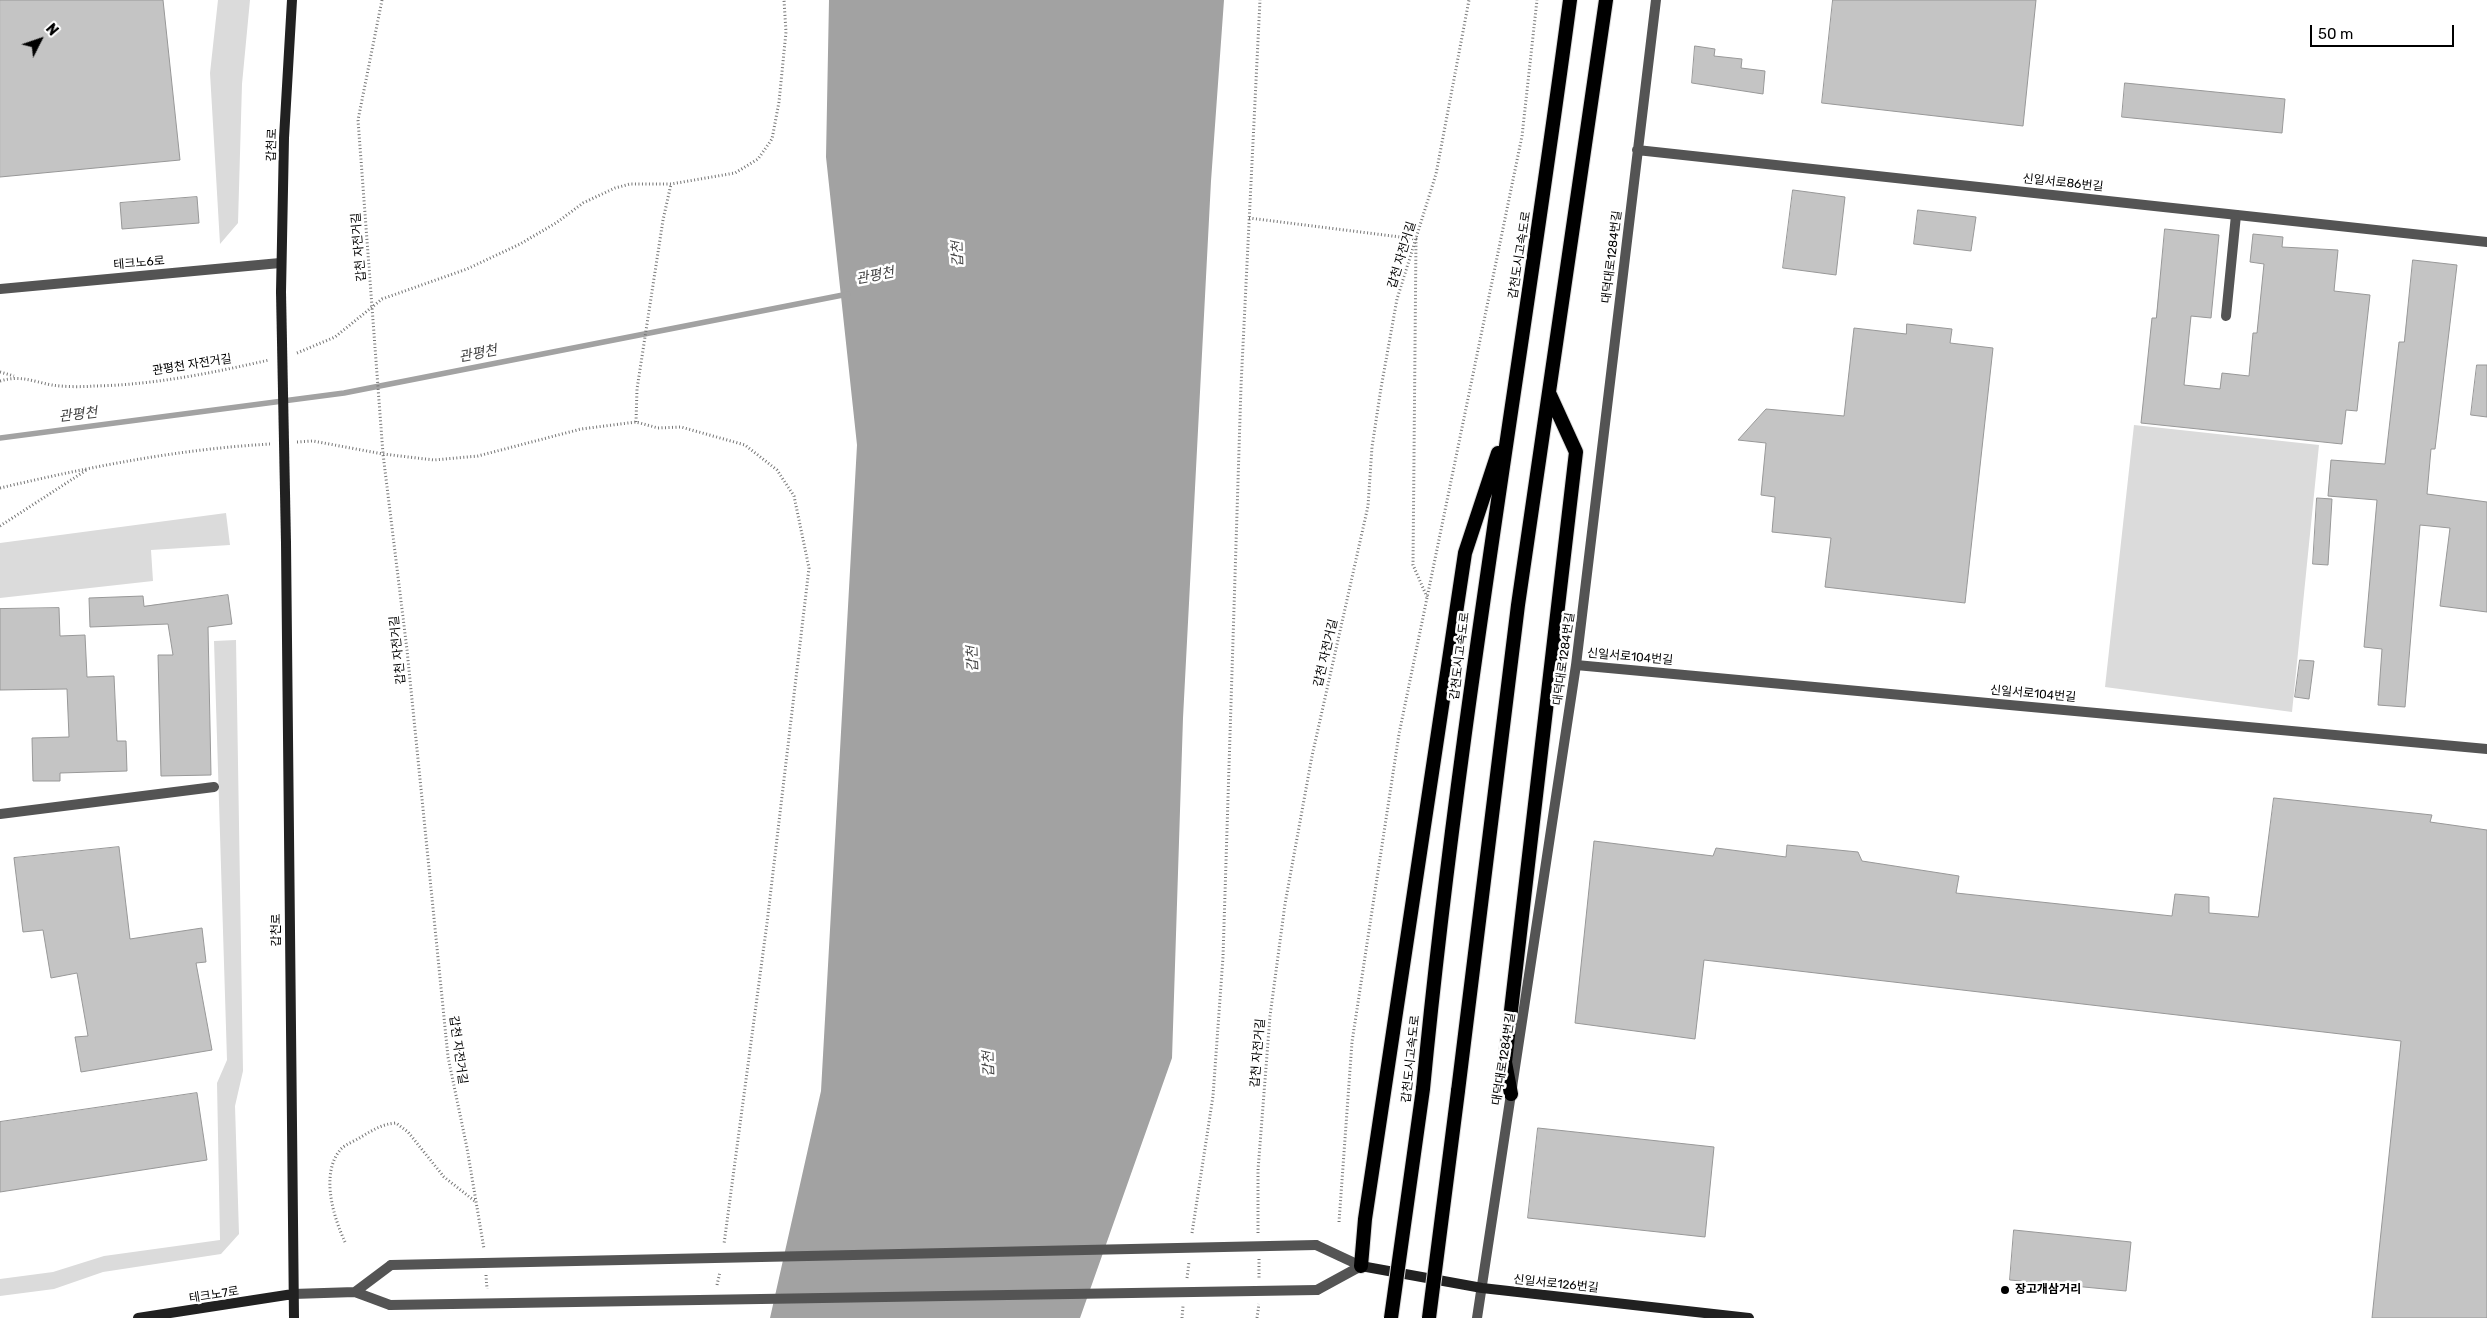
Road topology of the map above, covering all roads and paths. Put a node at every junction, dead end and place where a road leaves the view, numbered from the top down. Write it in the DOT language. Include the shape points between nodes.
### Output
graph roads {
  1 [pos="292,0"];
  2 [pos="382,0"];
  3 [pos="784,0"];
  4 [pos="1260,0"];
  5 [pos="1469,0"];
  6 [pos="1537,0"];
  7 [pos="1570,0"];
  8 [pos="1606,0"];
  9 [pos="1656,0"];
  10 [pos="1637,150"];
  11 [pos="671,184"];
  12 [pos="2236,215"];
  13 [pos="1248,218"];
  14 [pos="1416,239"];
  15 [pos="2487,242"];
  16 [pos="280,263"];
  17 [pos="0,289"];
  18 [pos="372,307"];
  19 [pos="2226,316"];
  20 [pos="294,354"];
  21 [pos="275,358"];
  22 [pos="0,372"];
  23 [pos="14,376"];
  24 [pos="0,381"];
  25 [pos="1550,394"];
  26 [pos="1510,419"];
  27 [pos="636,422"];
  28 [pos="294,442"];
  29 [pos="276,443"];
  30 [pos="383,454"];
  31 [pos="90,467"];
  32 [pos="0,488"];
  33 [pos="0,526"];
  34 [pos="1427,598"];
  35 [pos="1576,665"];
  36 [pos="2487,749"];
  37 [pos="214,787"];
  38 [pos="0,814"];
  39 [pos="1511,1094"];
  40 [pos="476,1202"];
  41 [pos="1339,1222"];
  42 [pos="1258,1236"];
  43 [pos="1192,1240"];
  44 [pos="346,1242"];
  45 [pos="724,1246"];
  46 [pos="484,1250"];
  47 [pos="1258,1254"];
  48 [pos="1189,1259"];
  49 [pos="1361,1266"];
  50 [pos="485,1269"];
  51 [pos="720,1271"];
  52 [pos="1259,1282"];
  53 [pos="716,1287"];
  54 [pos="1186,1287"];
  55 [pos="1482,1288"];
  56 [pos="355,1292"];
  57 [pos="293,1294"];
  58 [pos="1184,1296"];
  59 [pos="487,1297"];
  60 [pos="1259,1301"];
  61 [pos="138,1318"];
  62 [pos="294,1318"];
  63 [pos="1182,1318"];
  64 [pos="1257,1318"];
  65 [pos="1391,1318"];
  66 [pos="1429,1318"];
  67 [pos="1477,1318"];
  68 [pos="1749,1318"];
  1 -- 16 [label="main road, 갑천로"];
  2 -- 18 [label="path, 갑천 자전거길" via="358,120"];
  3 -- 11 [label="path" via="786,32 772,139 758,159 735,173"];
  4 -- 13 [label="path"];
  5 -- 14 [label="path, 갑천 자전거길" via="1436,174"];
  6 -- 34 [label="path" via="1522,136"];
  7 -- 26 [label="highway, 갑천도시고속도로" via="1545,194"];
  8 -- 25 [label="highway"];
  9 -- 10 [label="street, 대덕대로1284번길"];
  10 -- 12 [label="street, 신일서로86번길"];
  10 -- 35 [label="street, 대덕대로1284번길"];
  11 -- 18 [label="path" via="630,184 615,188 583,203 520,244 467,269 382,299"];
  11 -- 27 [label="path" via="637,389"];
  12 -- 15 [label="street, 신일서로86번길"];
  12 -- 19 [label="street"];
  13 -- 14 [label="path"];
  13 -- 43 [label="path" via="1223,957 1213,1096"];
  14 -- 34 [label="path" via="1413,565"];
  14 -- 42 [label="path, 갑천 자전거길" via="1397,299 1372,447 1368,506 1312,756 1285,904 1270,1016 1258,1170"];
  16 -- 17 [label="street, 테크노6로"];
  16 -- 57 [label="main road, 갑천로, bridge"];
  18 -- 20 [label="path" via="335,337"];
  18 -- 30 [label="path, 갑천 자전거길"];
  21 -- 23 [label="path, 관평천 자전거길" via="163,380 95,386 54,385"];
  22 -- 23 [label="path, 관평천 자전거길"];
  23 -- 24 [label="path"];
  25 -- 39 [label="highway" via="1576,452 1505,1062"];
  25 -- 66 [label="highway, bridge" via="1518,605"];
  26 -- 49 [label="highway" via="1465,553 1366,1209"];
  26 -- 65 [label="highway, 갑천도시고속도로, bridge" via="1483,595 1423,1089"];
  27 -- 30 [label="path" via="581,429 478,456 434,460"];
  27 -- 45 [label="path" via="658,428 681,427 745,445 777,470 794,496 809,568"];
  28 -- 30 [label="path" via="313,441"];
  29 -- 31 [label="path" via="229,446"];
  30 -- 40 [label="path, 갑천 자전거길" via="407,650 448,1057"];
  31 -- 32 [label="path"];
  31 -- 33 [label="path"];
  34 -- 41 [label="path" via="1399,734 1350,1066"];
  35 -- 36 [label="street, 신일서로104번길"];
  35 -- 39 [label="street, 대덕대로1284번길"];
  37 -- 38 [label="street"];
  39 -- 55 [label="street, 대덕대로1284번길"];
  40 -- 44 [label="path" via="444,1177 408,1132 396,1123 382,1124 342,1148 331,1164 330,1189 338,1225"];
  40 -- 46 [label="path, 갑천 자전거길"];
  47 -- 52 [label="path"];
  48 -- 54 [label="path"];
  49 -- 55 [label="main road, 신일서로126번길"];
  49 -- 56 [label="street, bridge" via="1317,1290 390,1306"];
  49 -- 56 [label="street, bridge" via="1316,1245 391,1264"];
  50 -- 59 [label="path"];
  51 -- 53 [label="path"];
  55 -- 67 [label="street, 대덕대로1284번길"];
  55 -- 68 [label="main road, 신일서로126번길"];
  56 -- 57 [label="street"];
  57 -- 61 [label="main road, 테크노7로"];
  57 -- 62 [label="main road, 갑천로"];
  58 -- 63 [label="path"];
  60 -- 64 [label="path"];
}
